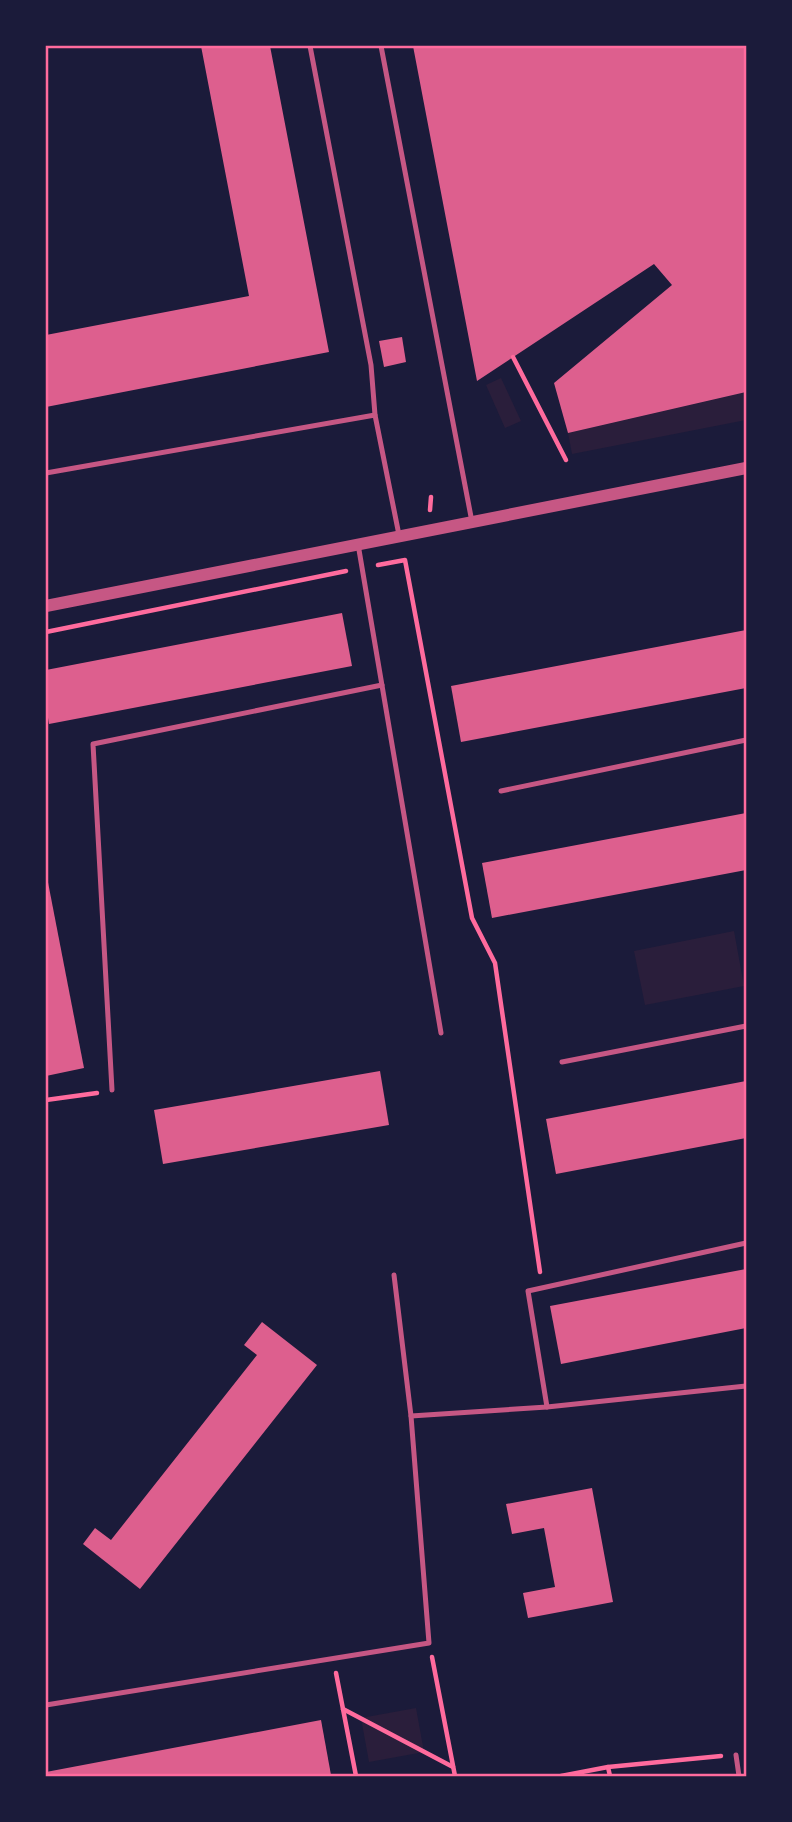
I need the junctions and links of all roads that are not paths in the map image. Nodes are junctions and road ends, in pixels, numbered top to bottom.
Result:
1 (310, 46) edge
2 (381, 46) edge
3 (375, 415) junction
4 (747, 468) edge
5 (46, 473) edge
6 (472, 522) junction
7 (399, 535) junction
8 (358, 544) junction
9 (46, 606) edge
10 (382, 685) junction
11 (747, 740) edge
12 (501, 791) dead end
13 (747, 1026) edge
14 (441, 1032) dead end
15 (562, 1062) dead end
16 (112, 1090) road end
17 (747, 1243) edge
18 (394, 1275) dead end
19 (747, 1385) edge
20 (547, 1407) junction
21 (411, 1416) junction
22 (46, 1705) edge
23 (736, 1755) road end
24 (740, 1776) edge

1 - 3 lane
2 - 6 lane
3 - 5 lane
3 - 7 lane
4 - 6 street
6 - 7 street
7 - 8 street
8 - 9 street
8 - 10 lane
10 - 14 lane
10 - 16 lane
11 - 12 lane
13 - 15 lane
17 - 20 lane
18 - 21 lane
19 - 20 lane
20 - 21 lane
21 - 22 lane
23 - 24 lane

